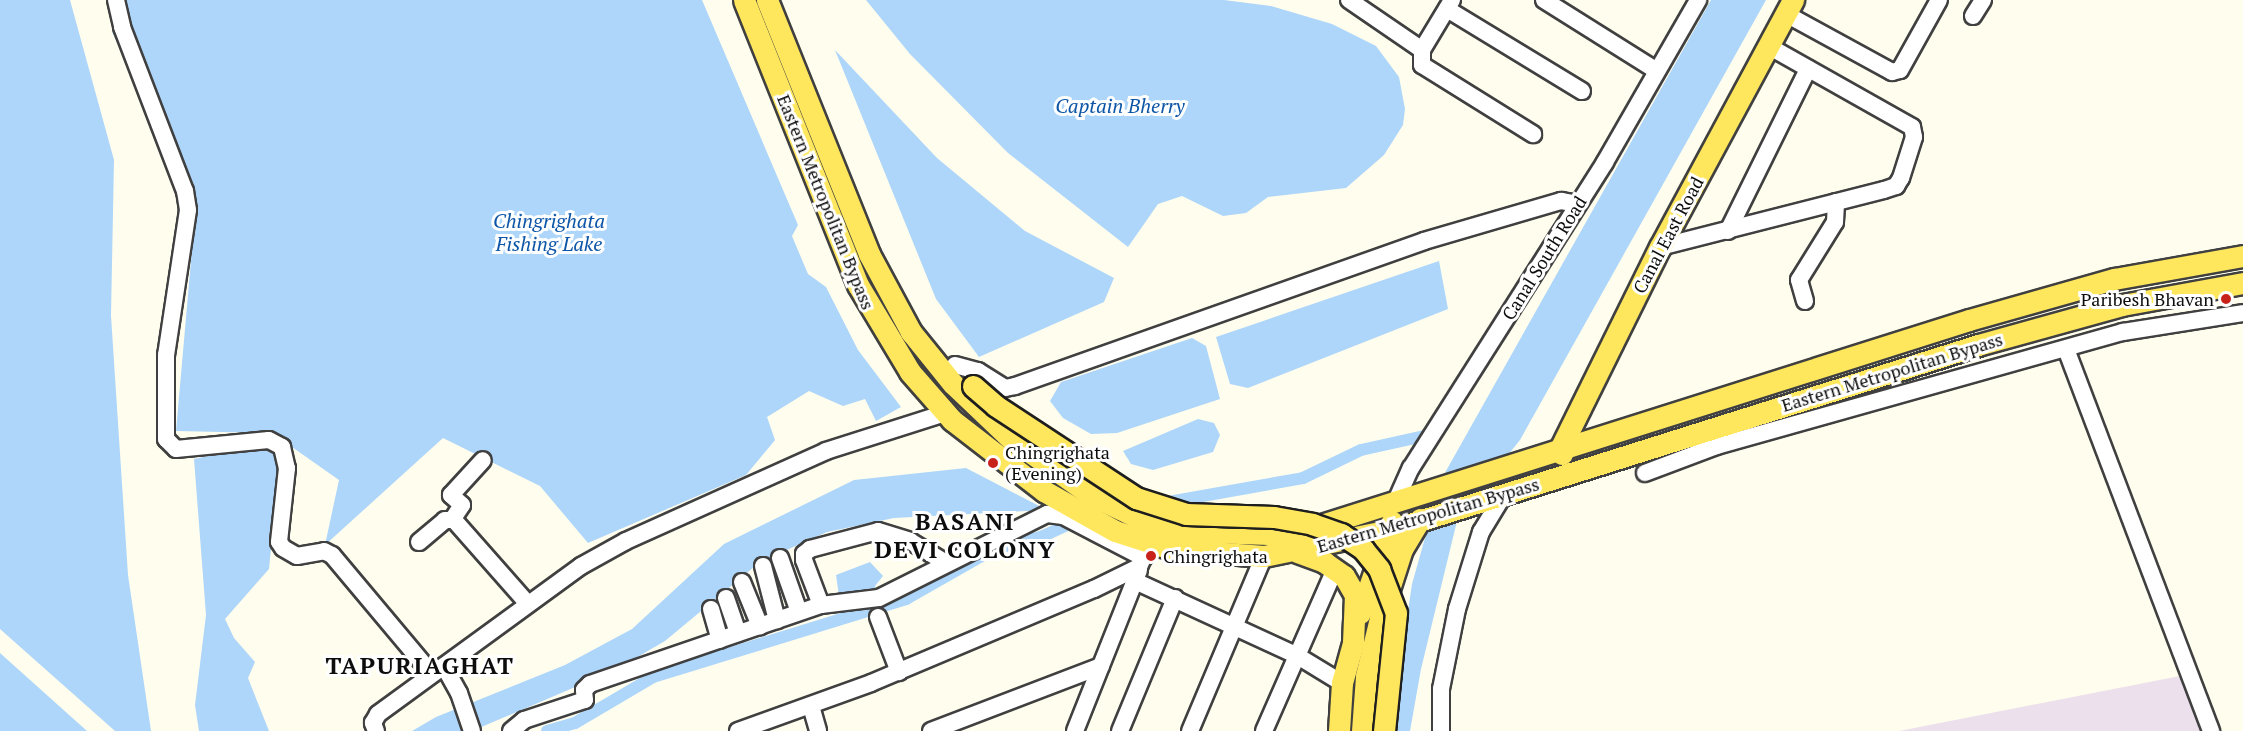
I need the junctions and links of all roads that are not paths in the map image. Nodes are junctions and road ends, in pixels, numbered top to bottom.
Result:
1 (116, 0) edge
2 (744, 0) edge
3 (767, 0) edge
4 (1349, 0) edge
5 (1544, 0) edge
6 (1698, 0) edge
7 (1939, 0) edge
8 (1983, 0) edge
9 (1449, 5) edge
10 (1789, 7) edge
11 (1973, 16) dead end
12 (1768, 46) junction
13 (1422, 50) junction
14 (1808, 69) junction
15 (1657, 71) junction
16 (1582, 91) dead end
17 (1533, 134) dead end
18 (1836, 202) junction
19 (1578, 204) junction
20 (1728, 231) junction
21 (1660, 247) junction
22 (2243, 256) edge
23 (878, 276) junction
24 (2243, 283) edge
25 (1805, 301) dead end
26 (2243, 313) edge
27 (2066, 349) junction
28 (955, 365) junction
29 (968, 390) junction
30 (1858, 406) junction
31 (949, 416) junction
32 (1720, 425) junction
33 (1561, 447) junction
34 (483, 460) dead end
35 (1645, 473) dead end
36 (1567, 475) junction
37 (1415, 496) junction
38 (1494, 499) junction
39 (1426, 517) junction
40 (452, 520) junction
41 (1390, 530) junction
42 (1111, 535) junction
43 (419, 542) dead end
44 (1296, 552) junction
45 (1264, 556) junction
46 (780, 558) dead end
47 (1142, 562) junction
48 (945, 563) junction
49 (763, 566) dead end
50 (1335, 569) junction
51 (742, 582) dead end
52 (726, 598) dead end
53 (1175, 598) junction
54 (528, 604) junction
55 (821, 605) junction
56 (711, 609) dead end
57 (799, 612) junction
58 (878, 617) dead end
59 (777, 620) junction
60 (760, 626) junction
61 (1236, 626) junction
62 (738, 633) junction
63 (720, 639) junction
64 (1353, 643) junction
65 (1296, 655) junction
66 (1101, 666) junction
67 (438, 670) junction
68 (899, 672) junction
69 (1342, 683) junction
70 (811, 706) junction
71 (376, 731) edge
72 (472, 731) edge
73 (511, 731) edge
74 (738, 731) edge
75 (818, 731) edge
76 (931, 731) edge
77 (1075, 731) edge
78 (1120, 731) edge
79 (1190, 731) edge
80 (1264, 731) edge
81 (1338, 731) edge
82 (1362, 731) edge
83 (1384, 731) edge
84 (1441, 731) edge
85 (2211, 731) edge

1 - 67 street
2 - 31 main road, Eastern Metropolitan Bypass
3 - 23 main road, Eastern Metropolitan Bypass
4 - 13 street
5 - 15 street
6 - 15 street, Canal South Road
7 - 10 street
8 - 11 street
9 - 13 street
9 - 16 street
10 - 12 main road, Canal East Road
12 - 14 street
12 - 21 main road, Canal East Road
13 - 17 street
14 - 18 street
14 - 20 street
15 - 19 street, Canal South Road
18 - 20 street
18 - 25 street
19 - 28 street
19 - 37 street, Canal South Road
20 - 21 street
21 - 33 main road, Canal East Road
22 - 33 main road, Eastern Metropolitan Bypass
23 - 28 main road, Eastern Metropolitan Bypass
23 - 29 main road, Eastern Metropolitan Bypass
24 - 32 main road, Eastern Metropolitan Bypass
26 - 27 street
27 - 30 street
27 - 85 street
28 - 29 main road, Eastern Metropolitan Bypass
29 - 37 main road, Eastern Metropolitan Bypass
29 - 83 main road, bridge
30 - 32 street
30 - 35 street
31 - 42 main road, Eastern Metropolitan Bypass
31 - 54 street
32 - 36 main road, Eastern Metropolitan Bypass
33 - 36 main road
33 - 37 main road, Eastern Metropolitan Bypass
34 - 40 street
36 - 38 main road, Eastern Metropolitan Bypass
37 - 39 main road, Canal South Road
37 - 41 main road
38 - 39 main road, Eastern Metropolitan Bypass
38 - 84 street
39 - 41 main road, Eastern Metropolitan Bypass
39 - 82 main road
40 - 43 street
40 - 54 street
41 - 44 main road, Eastern Metropolitan Bypass
41 - 64 main road
42 - 47 main road, Eastern Metropolitan Bypass
42 - 48 street
44 - 45 main road, Eastern Metropolitan Bypass
44 - 50 main road
45 - 47 main road, Eastern Metropolitan Bypass
45 - 61 street
46 - 57 street
47 - 53 street
47 - 66 street
47 - 68 street
48 - 55 street
48 - 55 street
49 - 59 street
50 - 64 main road
50 - 65 street
51 - 60 street
52 - 62 street
53 - 61 street
53 - 78 street
54 - 67 street
55 - 57 street
56 - 63 street
57 - 59 street
58 - 68 street
59 - 60 street
60 - 62 street
61 - 65 street
61 - 79 street
62 - 63 street
63 - 73 street
64 - 69 main road
65 - 69 street
65 - 80 street
66 - 76 street
66 - 77 street
67 - 71 street
67 - 72 street
68 - 70 street
69 - 81 main road
70 - 74 street
70 - 75 street

